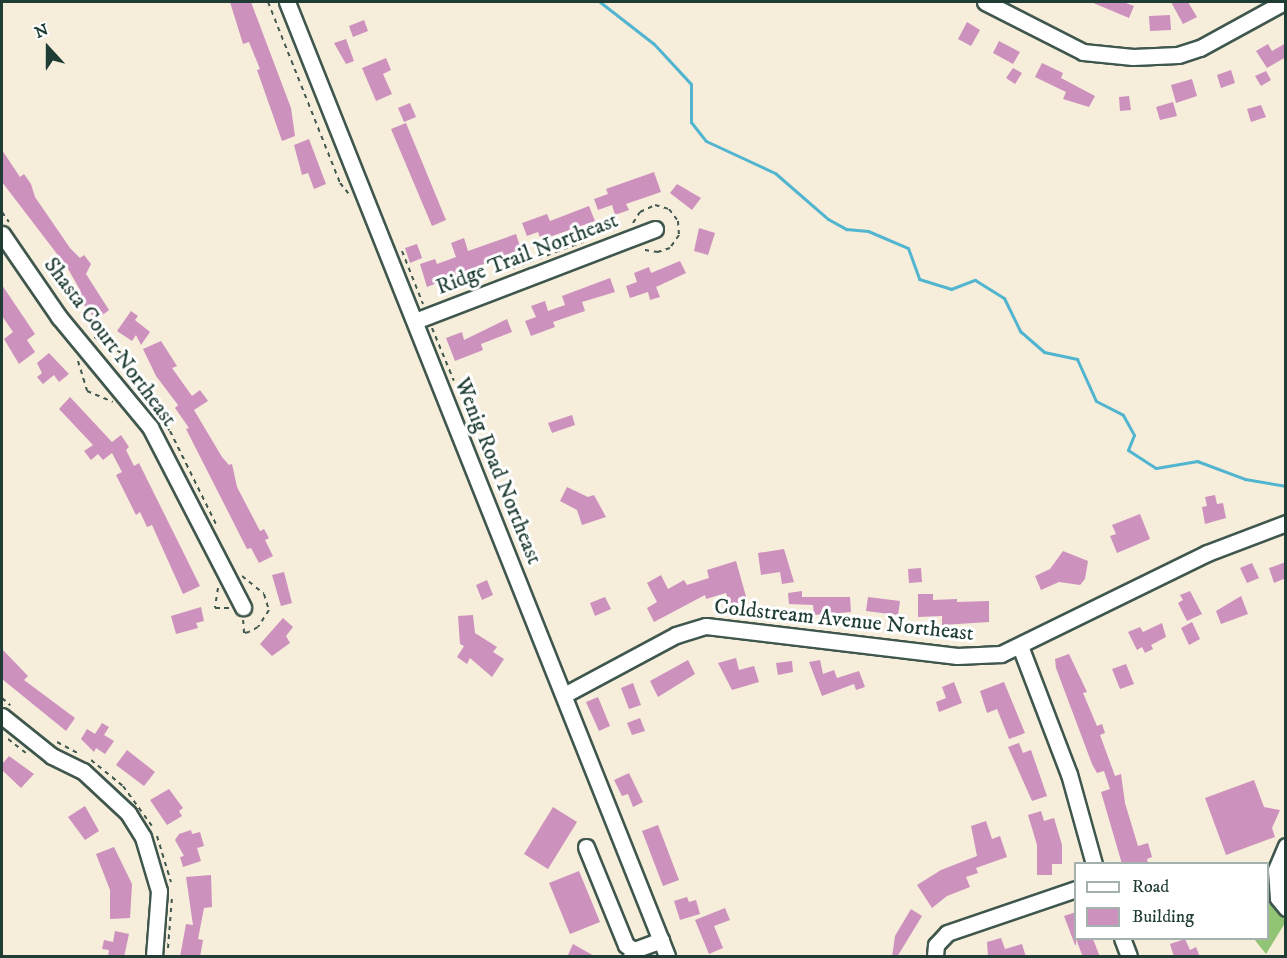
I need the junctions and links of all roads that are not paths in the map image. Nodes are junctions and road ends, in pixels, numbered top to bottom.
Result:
1 (287, 2) edge
2 (985, 2) edge
3 (1284, 2) edge
4 (655, 229) dead end
5 (2, 234) edge
6 (415, 321) junction
7 (1286, 523) edge
8 (243, 607) dead end
9 (1020, 646) junction
10 (564, 695) junction
11 (2, 716) edge
12 (586, 847) dead end
13 (1284, 856) edge
14 (1093, 862) edge
15 (1074, 890) edge
16 (1286, 908) edge
17 (661, 940) junction
18 (1122, 940) edge
19 (632, 954) edge
20 (154, 957) edge
21 (667, 957) edge
22 (935, 957) edge
23 (1129, 957) edge

1 - 6 street, Wenig Road Northeast
2 - 3 street
4 - 6 street, Ridge Trail Northeast
5 - 8 street, Shasta Court Northeast
6 - 10 street, Wenig Road Northeast
7 - 9 street, Coldstream Avenue Northeast
9 - 10 street, Coldstream Avenue Northeast
9 - 14 street
10 - 17 street, Wenig Road Northeast
11 - 20 street
12 - 19 street
13 - 16 street
15 - 22 street
17 - 19 street
17 - 21 street, Wenig Road Northeast
18 - 23 street

